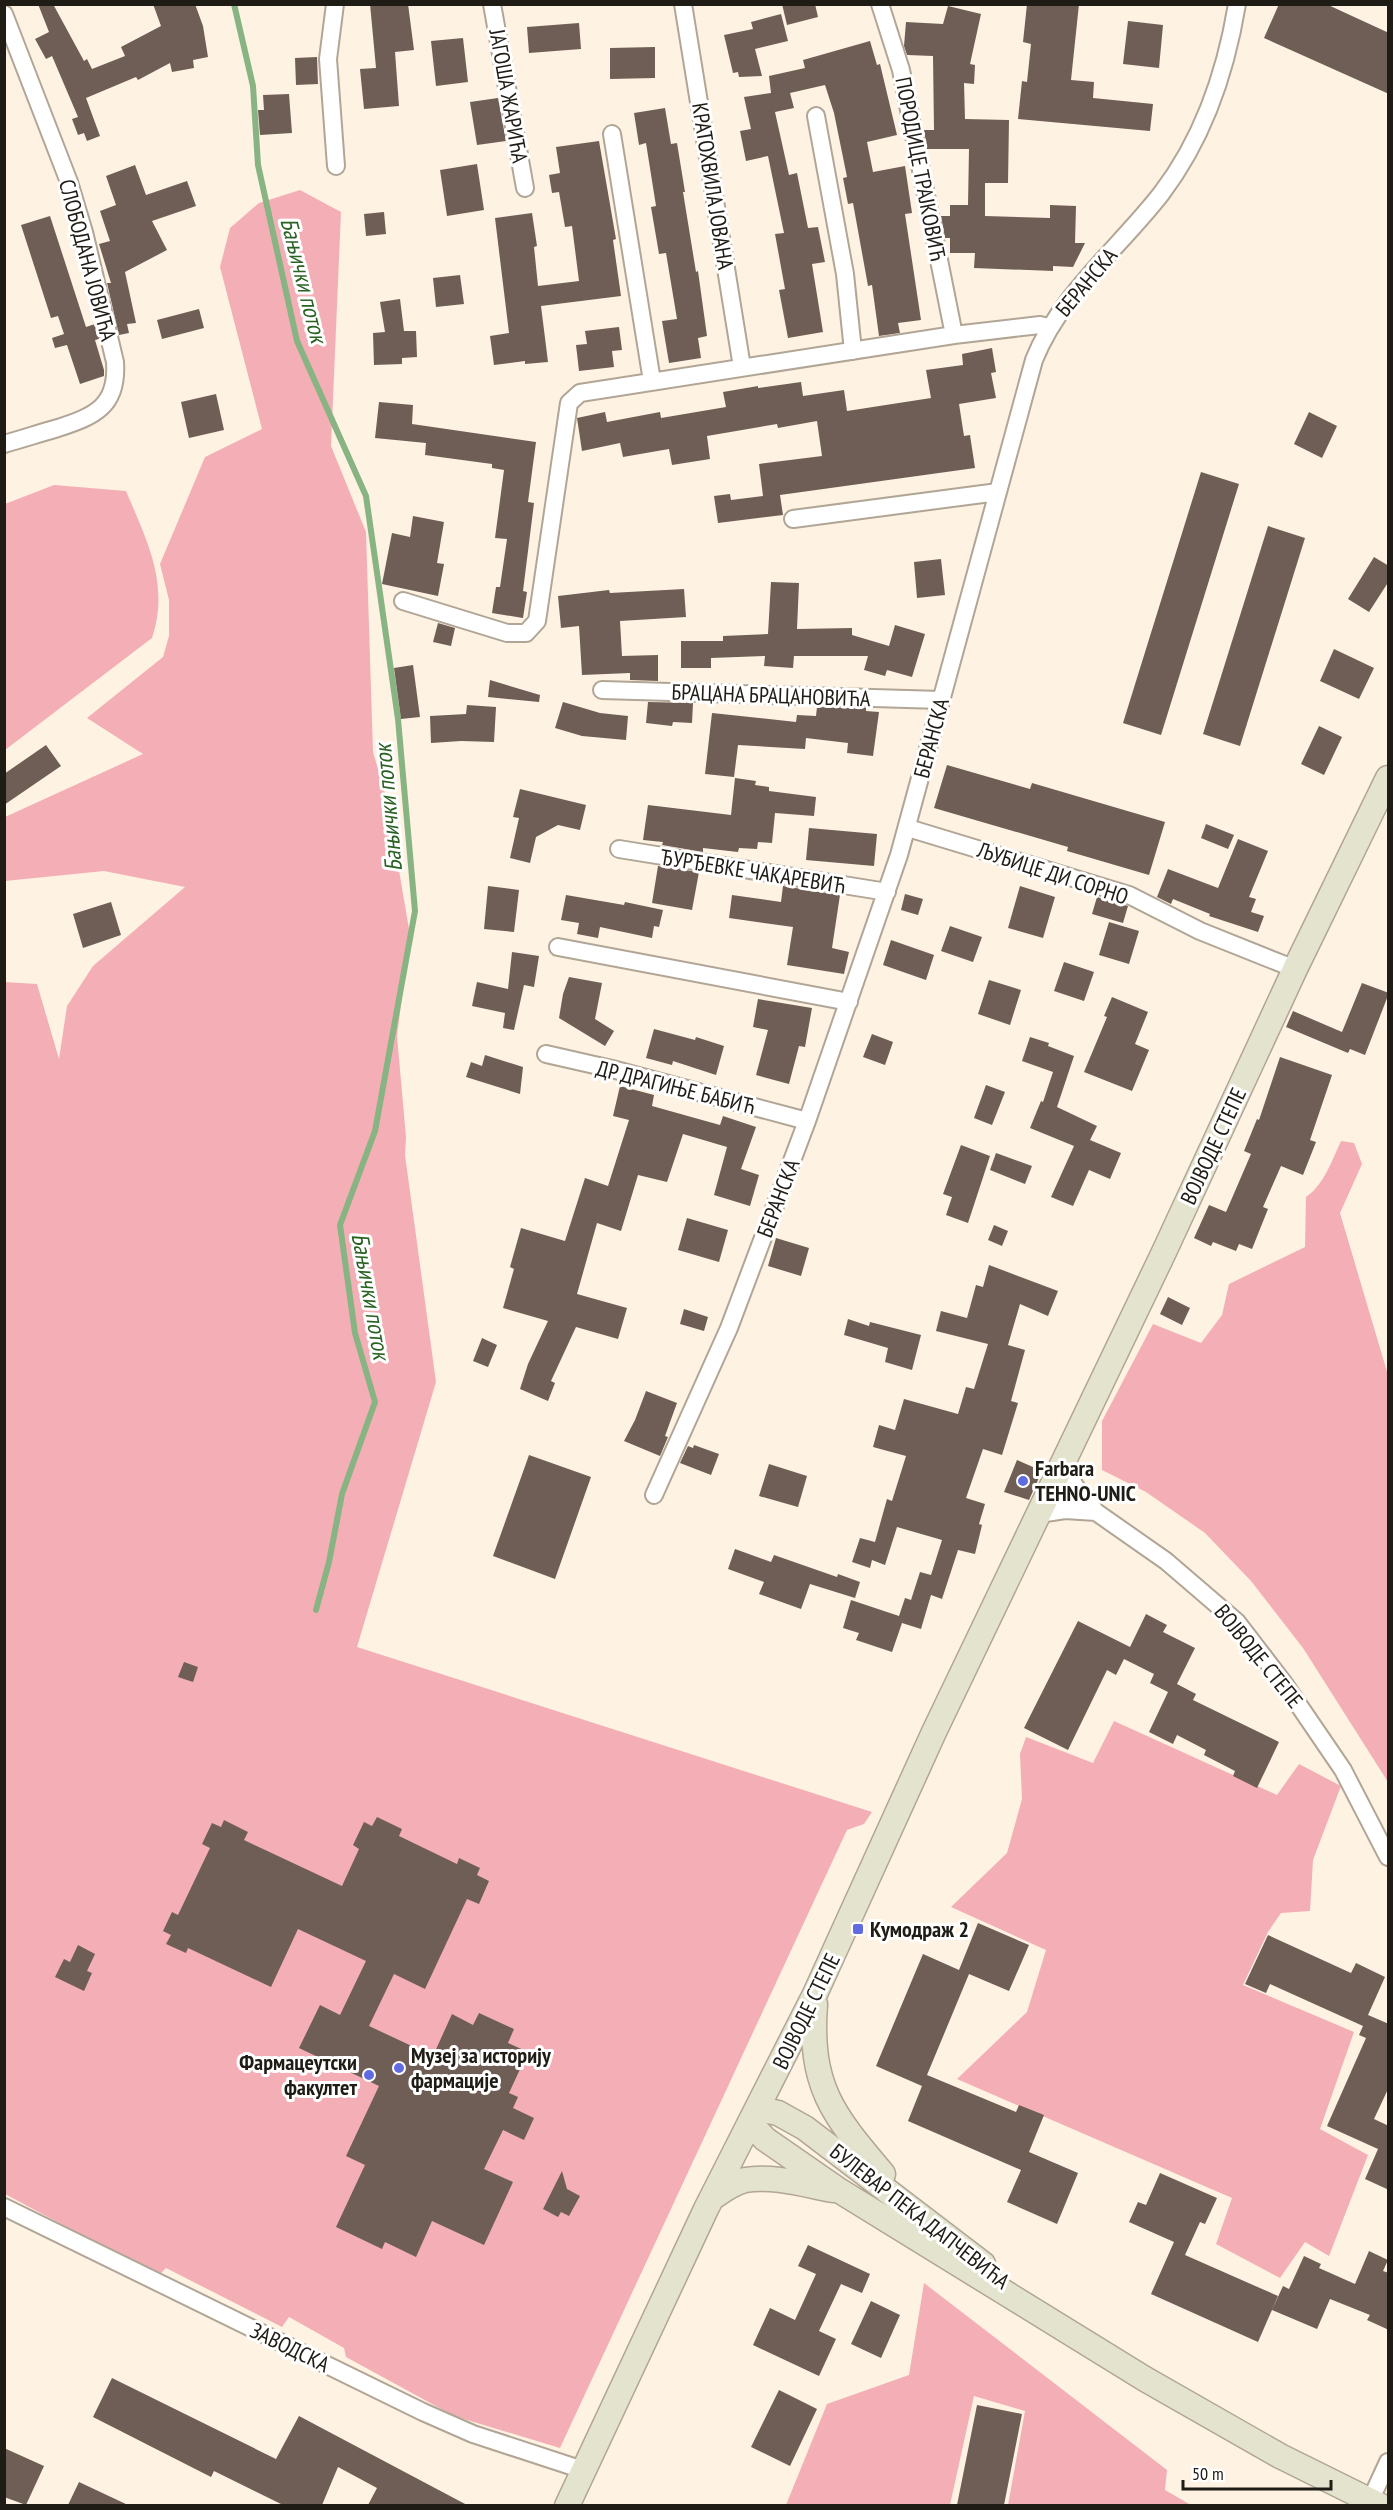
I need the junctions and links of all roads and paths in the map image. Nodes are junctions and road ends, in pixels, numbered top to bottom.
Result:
1 (335, 4) edge
2 (492, 4) edge
3 (683, 4) edge
4 (880, 4) edge
5 (1237, 4) edge
6 (4, 14) edge
7 (816, 116) dead end
8 (612, 134) dead end
9 (336, 166) dead end
10 (525, 188) dead end
11 (1048, 327) junction
12 (954, 335) junction
13 (853, 351) junction
14 (742, 367) junction
15 (652, 381) junction
16 (4, 444) edge
17 (998, 492) junction
18 (794, 519) dead end
19 (403, 601) dead end
20 (602, 690) dead end
21 (941, 700) junction
22 (1389, 778) edge
23 (908, 828) junction
24 (619, 849) dead end
25 (887, 892) junction
26 (558, 947) dead end
27 (1295, 969) junction
28 (849, 1002) junction
29 (546, 1054) dead end
30 (807, 1121) junction
31 (1063, 1462) junction
32 (654, 1495) dead end
33 (1096, 1512) junction
34 (1039, 1514) junction
35 (1389, 1857) edge
36 (815, 1994) junction
37 (755, 2117) junction
38 (840, 2191) junction
39 (712, 2198) junction
40 (909, 2205) junction
41 (4, 2207) edge
42 (1074, 2336) junction
43 (1389, 2462) edge
44 (583, 2470) junction
45 (1375, 2503) edge
46 (567, 2505) edge

1 - 9 street
2 - 10 street, ЈАГОША ЖАРИЋА
3 - 14 street, КРАТОХВИЛА ЈОВАНА
4 - 12 street, ПОРОДИЦЕ ТРАЈКОВИЋ
5 - 11 street, БЕРАНСКА
6 - 16 street, СЛОБОДАНА ЈОВИЋА
7 - 13 street
8 - 15 street
11 - 12 street
11 - 17 street, БЕРАНСКА
12 - 13 street
13 - 14 street
14 - 15 street
15 - 19 street
17 - 18 street
17 - 21 street, БЕРАНСКА
20 - 21 street, БРАЦАНА БРАЦАНОВИЋА
21 - 23 street, БЕРАНСКА
22 - 27 street, ВОЈВОДЕ СТЕПЕ
23 - 25 street, БЕРАНСКА
23 - 27 street, ЉУБИЦЕ ДИ СОРНО
24 - 25 street, ЂУРЂЕВКЕ ЧАКАРЕВИЋ
25 - 28 street, БЕРАНСКА
26 - 28 street
27 - 31 street, ВОЈВОДЕ СТЕПЕ
28 - 30 street, БЕРАНСКА
29 - 30 street, ДР ДРАГИЊЕ БАБИЋ
30 - 32 street, БЕРАНСКА
31 - 33 street, ВОЈВОДЕ СТЕПЕ
31 - 34 street, ВОЈВОДЕ СТЕПЕ
33 - 34 street
33 - 35 street, ВОЈВОДЕ СТЕПЕ
34 - 36 street, ВОЈВОДЕ СТЕПЕ
36 - 37 street, ВОЈВОДЕ СТЕПЕ
36 - 40 street
37 - 38 street, БУЛЕВАР ПЕКА ДАПЧЕВИЋА
37 - 39 street, ВОЈВОДЕ СТЕПЕ
37 - 40 street, БУЛЕВАР ПЕКА ДАПЧЕВИЋА
38 - 39 street
38 - 42 street, БУЛЕВАР ПЕКА ДАПЧЕВИЋА
39 - 44 street, ВОЈВОДЕ СТЕПЕ
40 - 42 street, БУЛЕВАР ПЕКА ДАПЧЕВИЋА
41 - 44 street, ЗАВОДСКА
42 - 45 street, БУЛЕВАР ПЕКА ДАПЧЕВИЋА
43 - 45 street
44 - 46 street, ВОЈВОДЕ СТЕПЕ

